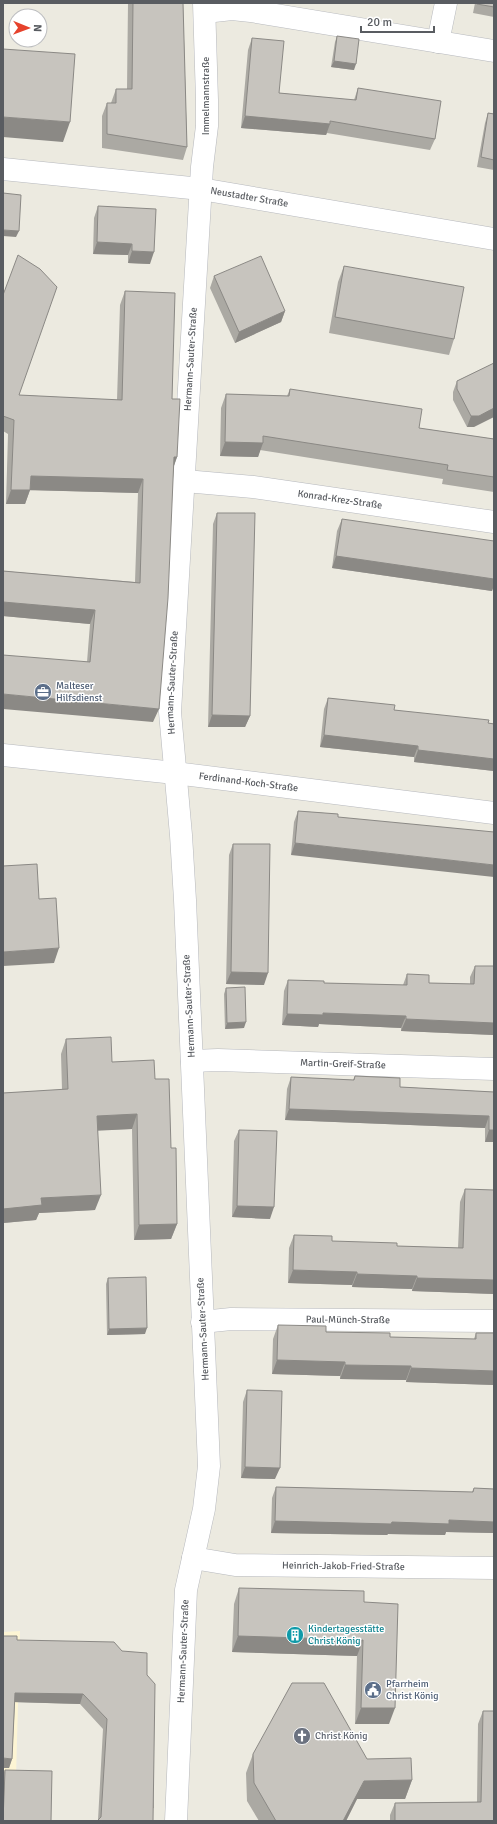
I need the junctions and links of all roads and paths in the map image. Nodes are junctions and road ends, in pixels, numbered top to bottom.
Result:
1 (446, 3) edge
2 (205, 8) edge
3 (438, 42) junction
4 (494, 52) edge
5 (3, 169) edge
6 (202, 189) junction
7 (494, 239) edge
8 (185, 481) junction
9 (494, 522) edge
10 (3, 755) edge
11 (175, 773) junction
12 (494, 813) edge
13 (192, 1061) junction
14 (494, 1069) edge
15 (494, 1321) edge
16 (202, 1322) junction
17 (192, 1558) junction
18 (494, 1568) edge
19 (176, 1821) edge

1 - 3 street
2 - 3 street
2 - 6 street, Immelmannstraße
3 - 4 street
5 - 6 street, Neustadter Straße
6 - 7 street, Neustadter Straße
6 - 8 street, Hermann-Sauter-Straße
8 - 9 street, Konrad-Krez-Straße
8 - 11 street, Hermann-Sauter-Straße
10 - 11 street, Ferdinand-Koch-Straße
11 - 12 street, Ferdinand-Koch-Straße
11 - 13 street, Hermann-Sauter-Straße
13 - 14 street, Martin-Greif-Straße
13 - 16 street, Hermann-Sauter-Straße
15 - 16 street, Paul-Münch-Straße
16 - 17 street, Hermann-Sauter-Straße
17 - 18 street, Heinrich-Jakob-Fried-Straße
17 - 19 street, Hermann-Sauter-Straße

